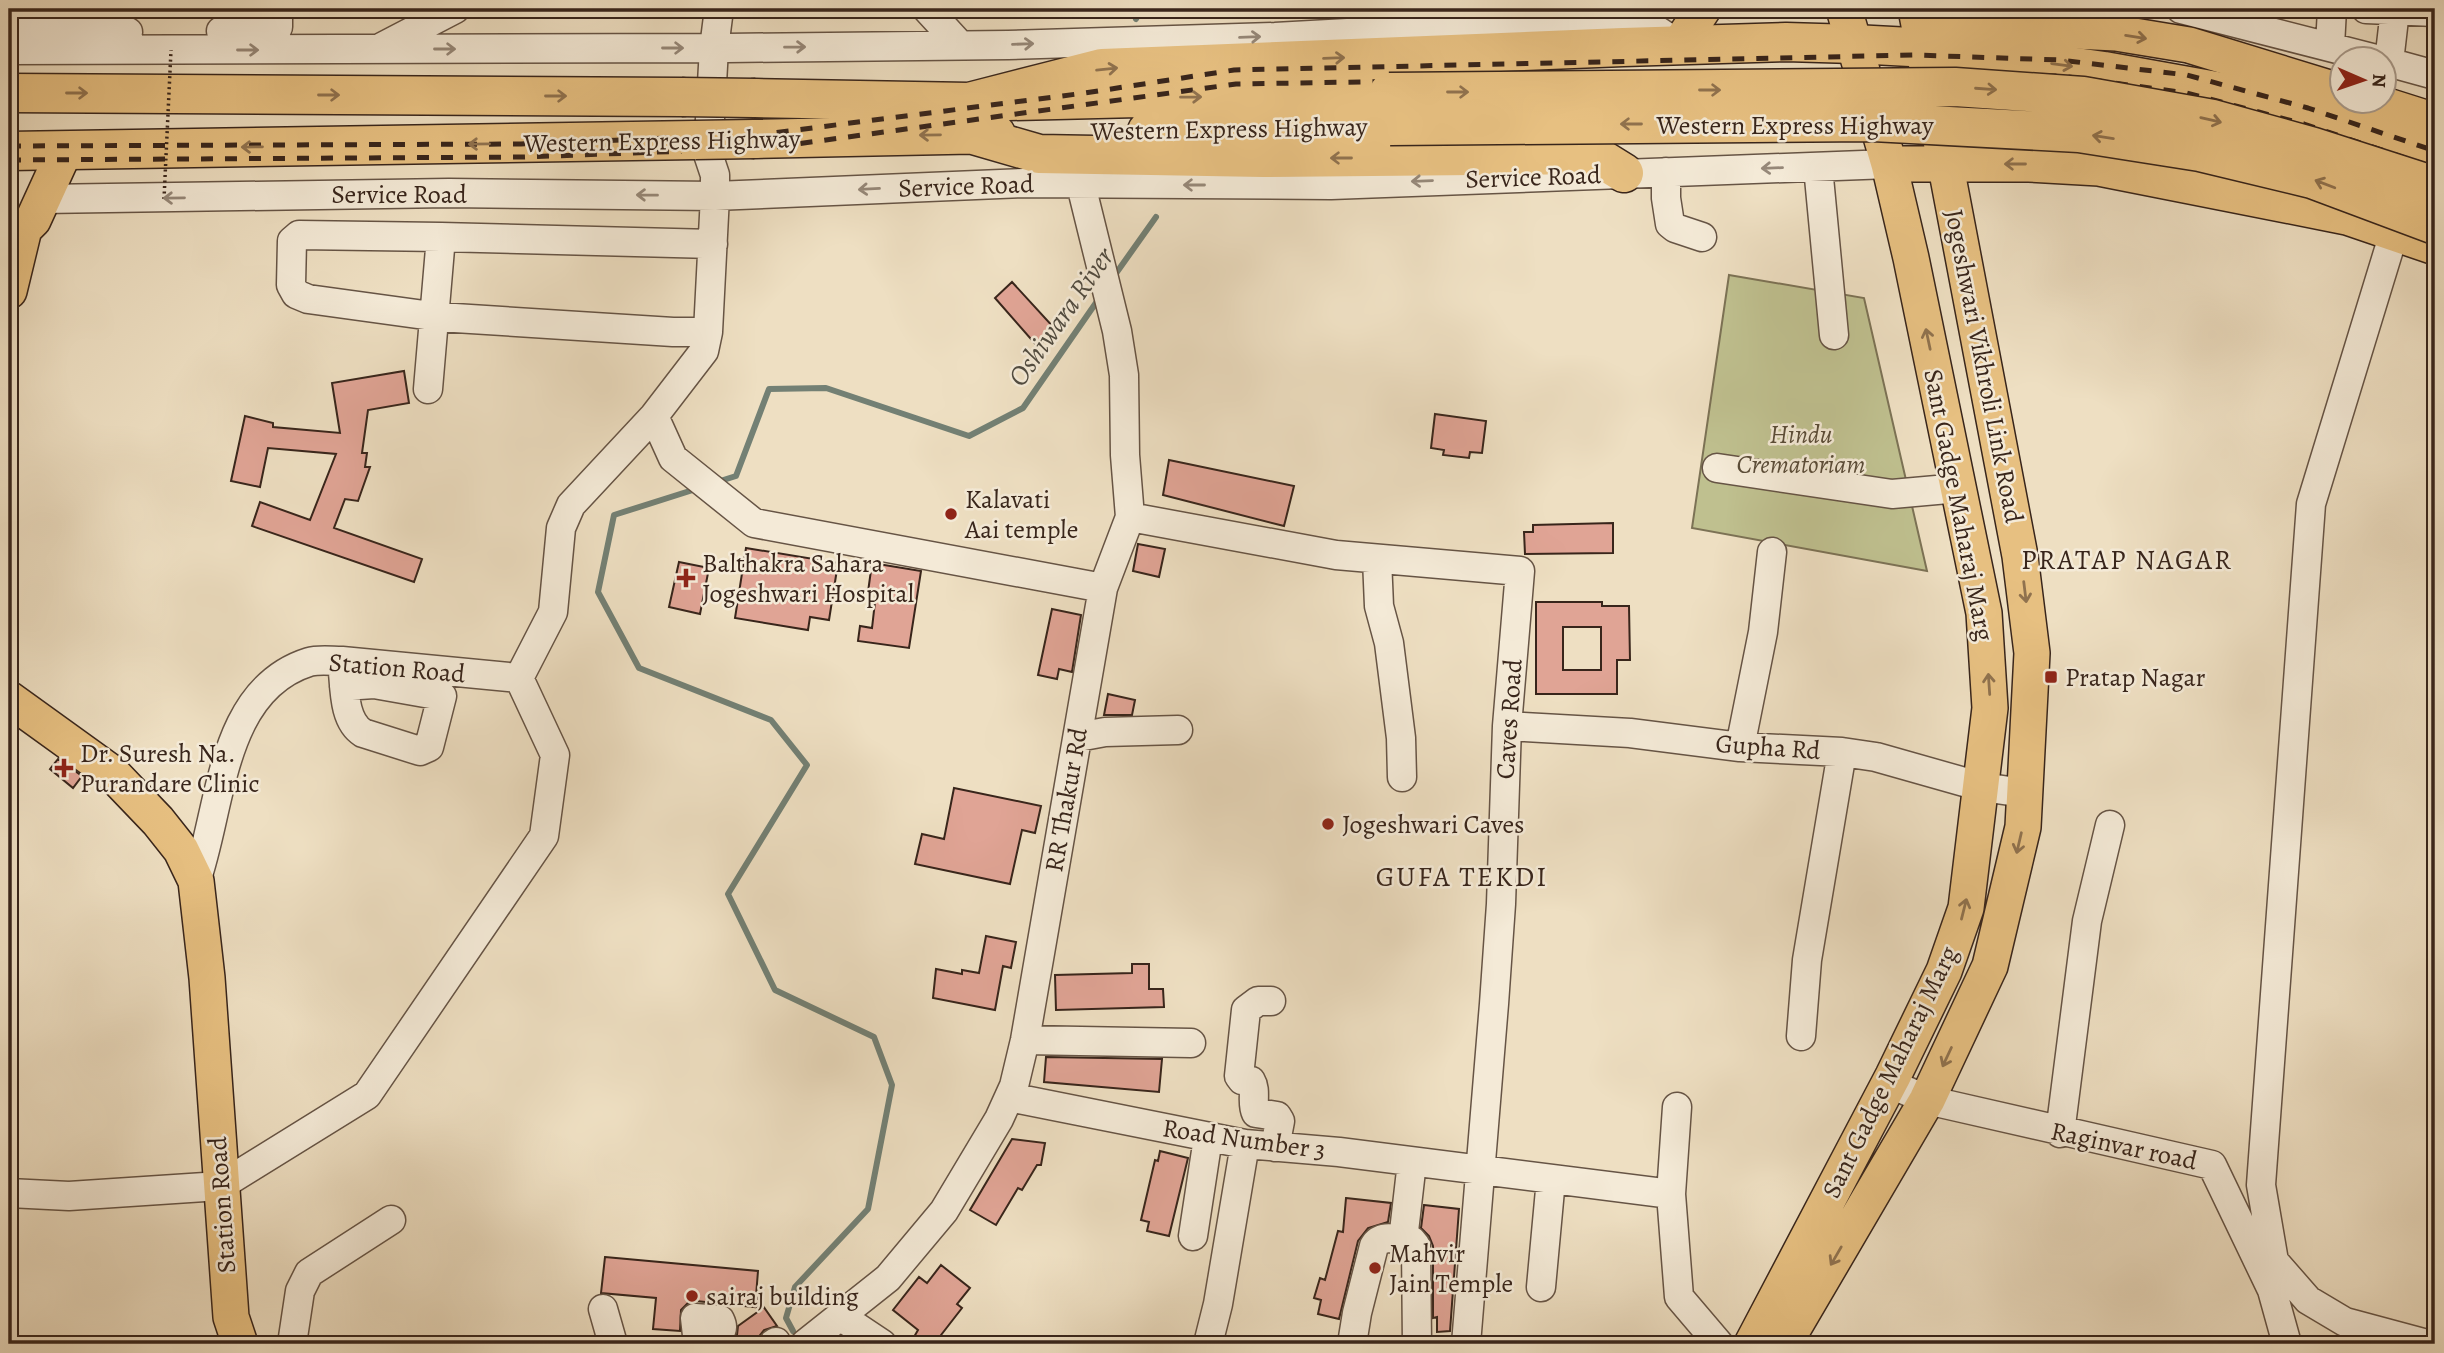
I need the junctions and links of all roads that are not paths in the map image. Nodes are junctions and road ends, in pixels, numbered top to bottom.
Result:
1 (278, 9) edge
2 (455, 9) edge
3 (719, 9) edge
4 (733, 9) edge
5 (928, 9) edge
6 (1703, 9) edge
7 (2332, 9) edge
8 (2366, 9) edge
9 (2189, 10) edge
10 (2395, 10) edge
11 (2435, 12) edge
12 (1434, 18) edge
13 (1849, 26) edge
14 (1935, 28) edge
15 (88, 29) edge
16 (9, 30) edge
17 (1564, 39) junction
18 (960, 45) junction
19 (1679, 45) junction
20 (2328, 46) edge
21 (2330, 46) edge
22 (2387, 46) edge
23 (720, 48) junction
24 (9, 50) edge
25 (377, 50) junction
26 (2398, 65) edge
27 (2435, 75) edge
28 (2328, 87) edge
29 (9, 93) edge
30 (1390, 109) junction
31 (969, 118) junction
32 (2417, 138) edge
33 (65, 150) junction
34 (9, 151) edge
35 (1889, 164) junction
36 (1946, 164) junction
37 (1818, 167) junction
38 (1666, 172) junction
39 (1624, 173) junction
40 (1081, 185) junction
41 (715, 186) junction
42 (38, 210) junction
43 (2435, 225) edge
44 (2394, 233) junction
45 (441, 237) junction
46 (1702, 237) dead end
47 (713, 244) junction
48 (2435, 247) edge
49 (9, 290) edge
50 (433, 316) junction
51 (708, 332) junction
52 (1834, 335) dead end
53 (428, 389) dead end
54 (654, 416) junction
55 (620, 452) junction
56 (683, 465) junction
57 (1717, 468) dead end
58 (1959, 488) junction
59 (1130, 517) junction
60 (1772, 552) dead end
61 (1377, 559) junction
62 (1103, 588) junction
63 (343, 674) junction
64 (519, 678) junction
65 (444, 684) junction
66 (11, 706) edge
67 (1507, 726) junction
68 (1178, 730) dead end
69 (1077, 737) junction
70 (1740, 747) junction
71 (1842, 752) junction
72 (1402, 777) dead end
73 (1982, 787) junction
74 (2024, 793) junction
75 (2110, 825) dead end
76 (196, 881) junction
77 (1272, 1002) dead end
78 (1801, 1036) dead end
79 (1025, 1040) junction
80 (1191, 1043) dead end
81 (1889, 1083) junction
82 (1009, 1097) junction
83 (1927, 1100) junction
84 (1678, 1107) dead end
85 (2060, 1132) junction
86 (1208, 1138) junction
87 (1245, 1144) junction
88 (1275, 1147) junction
89 (1412, 1162) junction
90 (1481, 1171) junction
91 (1551, 1179) junction
92 (220, 1186) junction
93 (9, 1193) edge
94 (1671, 1194) junction
95 (391, 1220) dead end
96 (1193, 1236) dead end
97 (1403, 1240) junction
98 (1541, 1287) dead end
99 (603, 1309) dead end
100 (840, 1316) junction
101 (235, 1341) edge
102 (293, 1344) edge
103 (613, 1344) edge
104 (805, 1344) edge
105 (882, 1344) edge
106 (1208, 1344) edge
107 (1352, 1344) edge
108 (1418, 1344) edge
109 (1466, 1344) edge
110 (1727, 1344) edge
111 (1784, 1344) edge
112 (2287, 1344) edge
113 (2427, 1344) edge

1 - 15 street
2 - 25 street
3 - 23 street
4 - 23 street
5 - 18 street
6 - 19 main road
7 - 21 street
8 - 10 street
9 - 20 street
10 - 11 street
10 - 22 street
12 - 17 street
18 -> 12 street
13 - 14 highway
13 - 19 highway
13 - 35 main road, Sant Gadge Maharaj Marg
14 -> 28 main road
14 -> 32 highway
14 - 36 main road, Jogeshwari Vikhroli Link Road
15 - 16 street
15 - 24 street
15 -> 25 street
17 - 19 highway
31 -> 17 highway
23 -> 18 street
25 -> 23 street
23 - 41 street
26 - 27 street
29 -> 31 highway, Western Express Highway, bridge
30 - 31 highway, Western Express Highway
30 -> 32 highway, Western Express Highway, bridge
43 -> 30 highway, Western Express Highway, bridge
31 -> 33 highway, Western Express Highway, bridge
39 -> 31 highway
32 - 44 street
33 - 34 highway, Western Express Highway
33 - 42 main road
35 - 36 main road
35 - 37 street, Service Road
58 -> 35 main road, Sant Gadge Maharaj Marg
44 -> 36 main road
36 -> 74 main road, Jogeshwari Vikhroli Link Road
37 -> 38 street, Service Road
37 - 52 street
38 - 39 street, Service Road
38 - 46 street
39 -> 40 street, Service Road
40 -> 41 street, Service Road
40 - 59 street, RR Thakur Rd
41 -> 42 street, Service Road
41 - 47 street
42 - 49 main road
44 - 48 main road
44 - 113 street
45 - 47 street
45 - 50 street
45 - 50 street
47 - 51 street
50 - 51 street
50 - 53 street
51 - 54 street
54 - 55 street
54 - 56 street
55 - 56 street
55 - 64 street
56 - 62 street
57 - 58 street
73 -> 58 main road, Sant Gadge Maharaj Marg
59 - 61 street, Caves Road
59 - 62 street, RR Thakur Rd
60 - 70 street
61 - 67 street, Caves Road
61 - 72 street
62 - 69 street, RR Thakur Rd
63 - 65 street, Station Road
63 - 65 street
63 - 76 street, Station Road
64 - 65 street, Station Road
64 - 92 street
66 - 76 main road
67 - 70 street, Gupha Rd
67 - 90 street, Caves Road
68 - 69 street
69 - 79 street, RR Thakur Rd
70 - 71 street, Gupha Rd
71 - 73 street, Gupha Rd
71 - 78 street
73 - 74 street, Gupha Rd
81 -> 73 main road, Sant Gadge Maharaj Marg
74 -> 83 main road, Jogeshwari Vikhroli Link Road
75 - 85 street
76 - 92 main road, Station Road
77 - 88 street
79 - 80 street
79 - 82 street, RR Thakur Rd
81 - 83 street, Raginvar road
81 - 110 main road, Sant Gadge Maharaj Marg
82 - 86 street, Road Number 3
82 - 100 street, RR Thakur Rd
83 - 85 street, Raginvar road
83 -> 111 main road, Jogeshwari Vikhroli Link Road
84 - 94 street
85 - 112 street, Raginvar road
86 - 87 street, Road Number 3
86 - 96 street
87 - 88 street, Road Number 3
87 - 106 street
88 - 89 street, Road Number 3
89 - 90 street, Road Number 3
89 - 97 street
90 - 91 street, Road Number 3
90 - 109 street, Caves Road
91 - 94 street, Road Number 3
91 - 98 street
92 - 93 street
92 - 101 main road, Station Road
94 - 110 street
95 - 102 street
97 - 107 street
97 - 108 street
99 - 103 street
100 - 104 street, RR Thakur Rd
100 - 105 street

